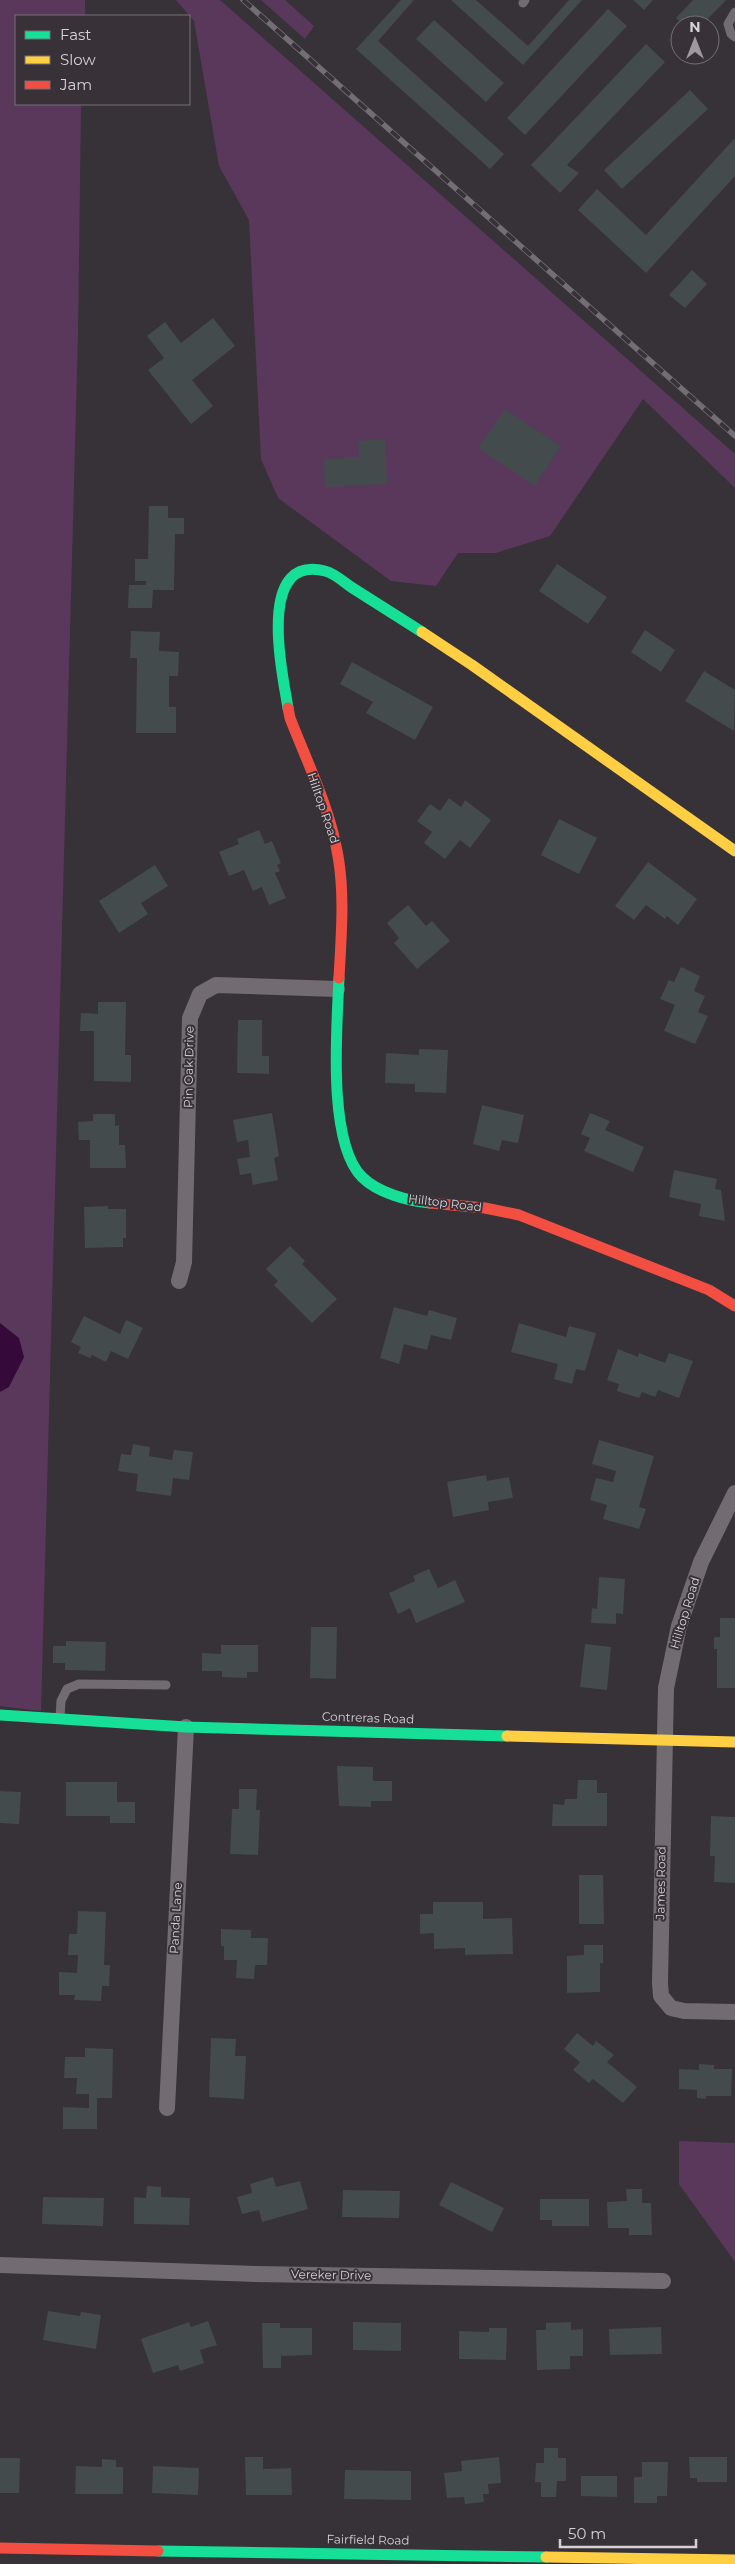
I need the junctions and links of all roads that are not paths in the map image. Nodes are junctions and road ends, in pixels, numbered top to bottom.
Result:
1 (735, 12) edge
2 (735, 37) edge
3 (735, 851) edge
4 (337, 990) junction
5 (179, 1281) dead end
6 (735, 1306) edge
7 (735, 1493) edge
8 (166, 1685) dead end
9 (0, 1715) edge
10 (60, 1720) junction
11 (186, 1727) junction
12 (664, 1740) junction
13 (735, 1742) edge
14 (735, 2012) edge
15 (167, 2108) dead end
16 (0, 2265) edge
17 (663, 2281) dead end
18 (0, 2548) edge
19 (175, 2550) junction
20 (735, 2560) edge
21 (608, 2561) edge
22 (175, 2564) edge

1 - 2 lane
3 - 4 street, Hilltop Road
4 - 5 street, Pin Oak Drive
4 - 6 street, Hilltop Road
7 - 12 street, Hilltop Road
8 - 10 lane
9 - 10 street, Contreras Road
10 - 11 street, Contreras Road
11 - 12 street, Contreras Road
11 - 15 street, Panda Lane
12 - 13 street, Contreras Road
12 - 14 street, James Road
16 - 17 street, Vereker Drive
18 - 19 street, Fairfield Road
19 - 21 street, Fairfield Road
19 - 22 lane
20 - 21 street, Fairfield Road

